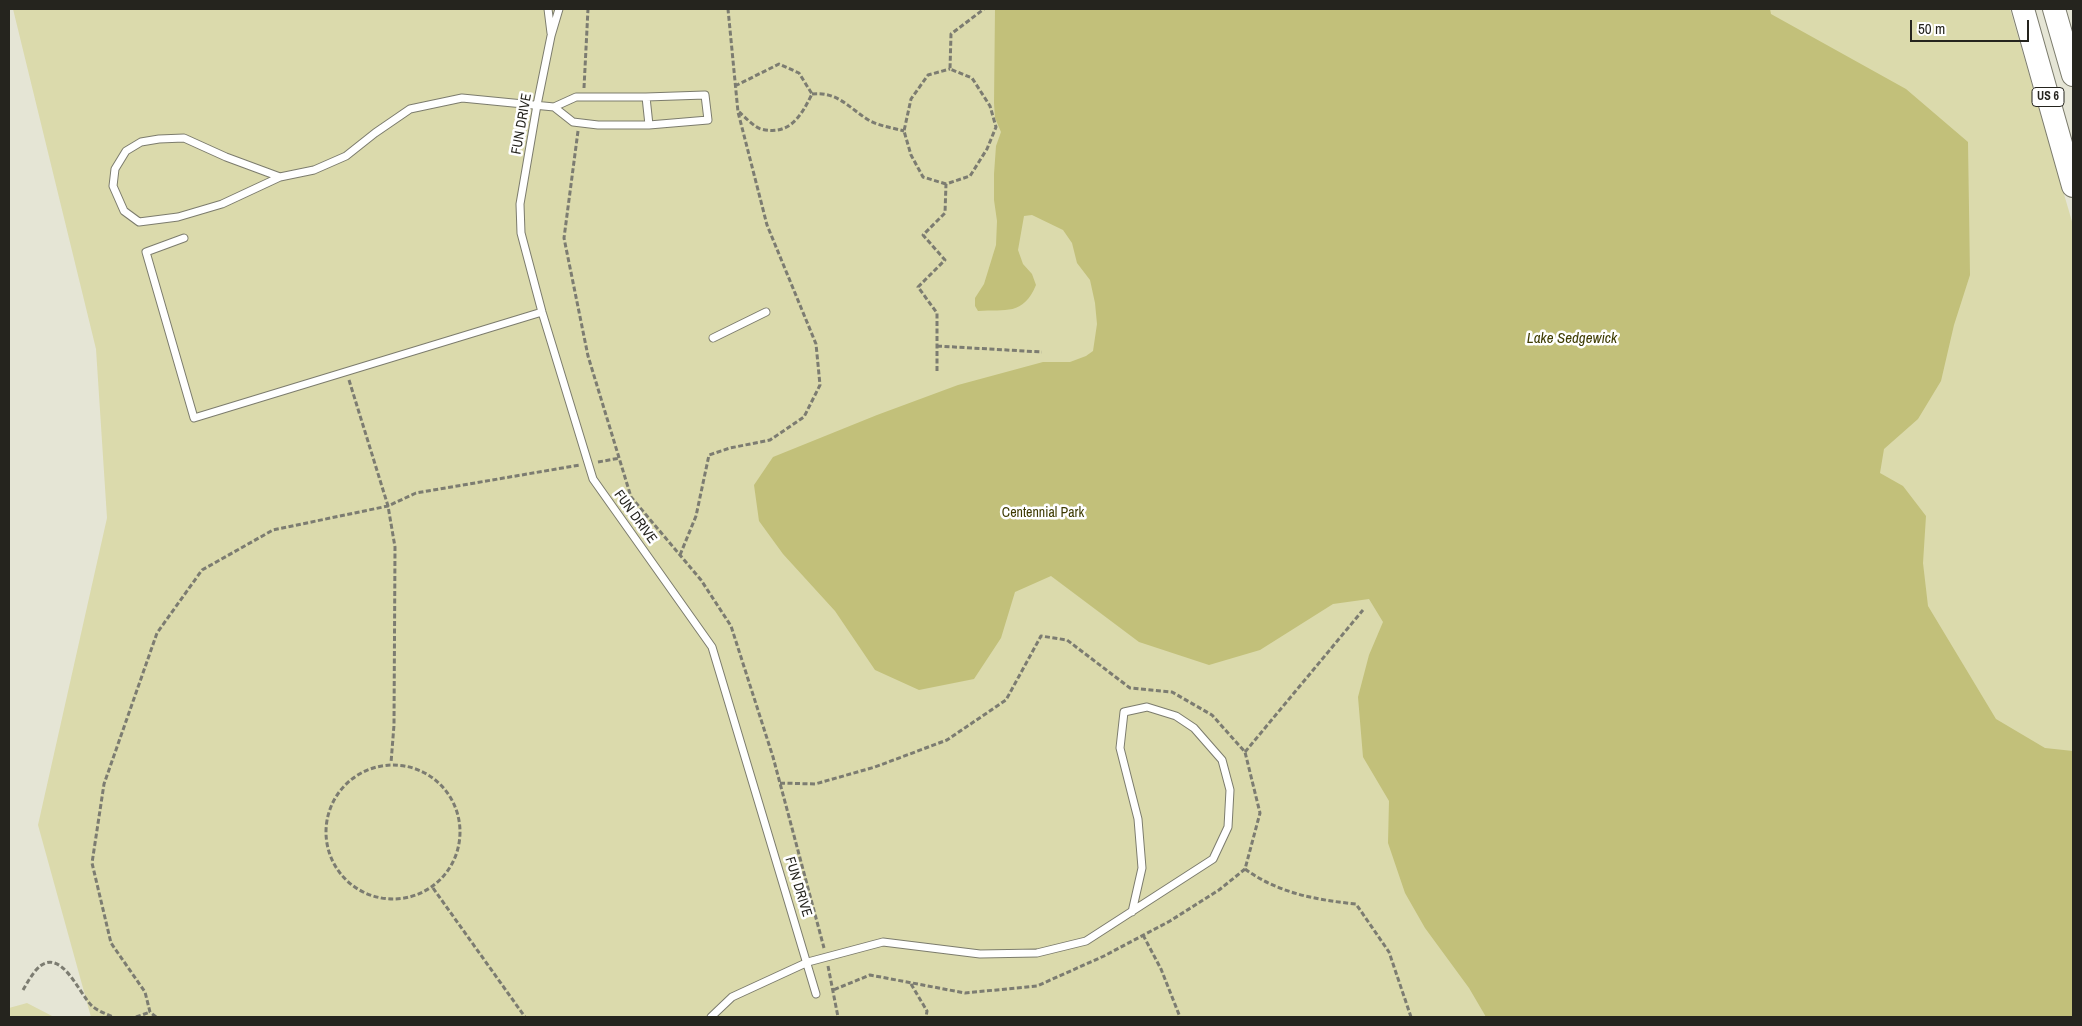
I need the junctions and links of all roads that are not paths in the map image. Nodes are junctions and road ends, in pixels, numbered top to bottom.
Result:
1 (548, 9) edge
2 (559, 9) edge
3 (2022, 9) edge
4 (2054, 9) edge
5 (552, 36) junction
6 (2073, 75) edge
7 (646, 97) junction
8 (537, 105) junction
9 (554, 107) junction
10 (649, 125) junction
11 (280, 177) junction
12 (2073, 186) edge
13 (184, 238) dead end
14 (542, 312) junction
15 (766, 312) dead end
16 (713, 338) dead end
17 (1132, 912) junction
18 (808, 962) junction
19 (816, 994) dead end
20 (712, 1017) edge

1 - 5 lane, FUN DRIVE
2 - 5 lane, FUN DRIVE
3 - 12 main road, US 6
4 - 6 main road, US 6
5 - 8 lane, FUN DRIVE
7 - 9 lane
7 - 10 lane
7 - 10 lane
8 - 9 lane
8 - 11 lane
8 - 14 lane, FUN DRIVE
9 - 10 lane
11 - 11 lane
13 - 14 lane
14 - 18 lane, FUN DRIVE
15 - 16 lane
17 - 17 lane
17 - 18 lane
18 - 19 lane, FUN DRIVE
18 - 20 lane

